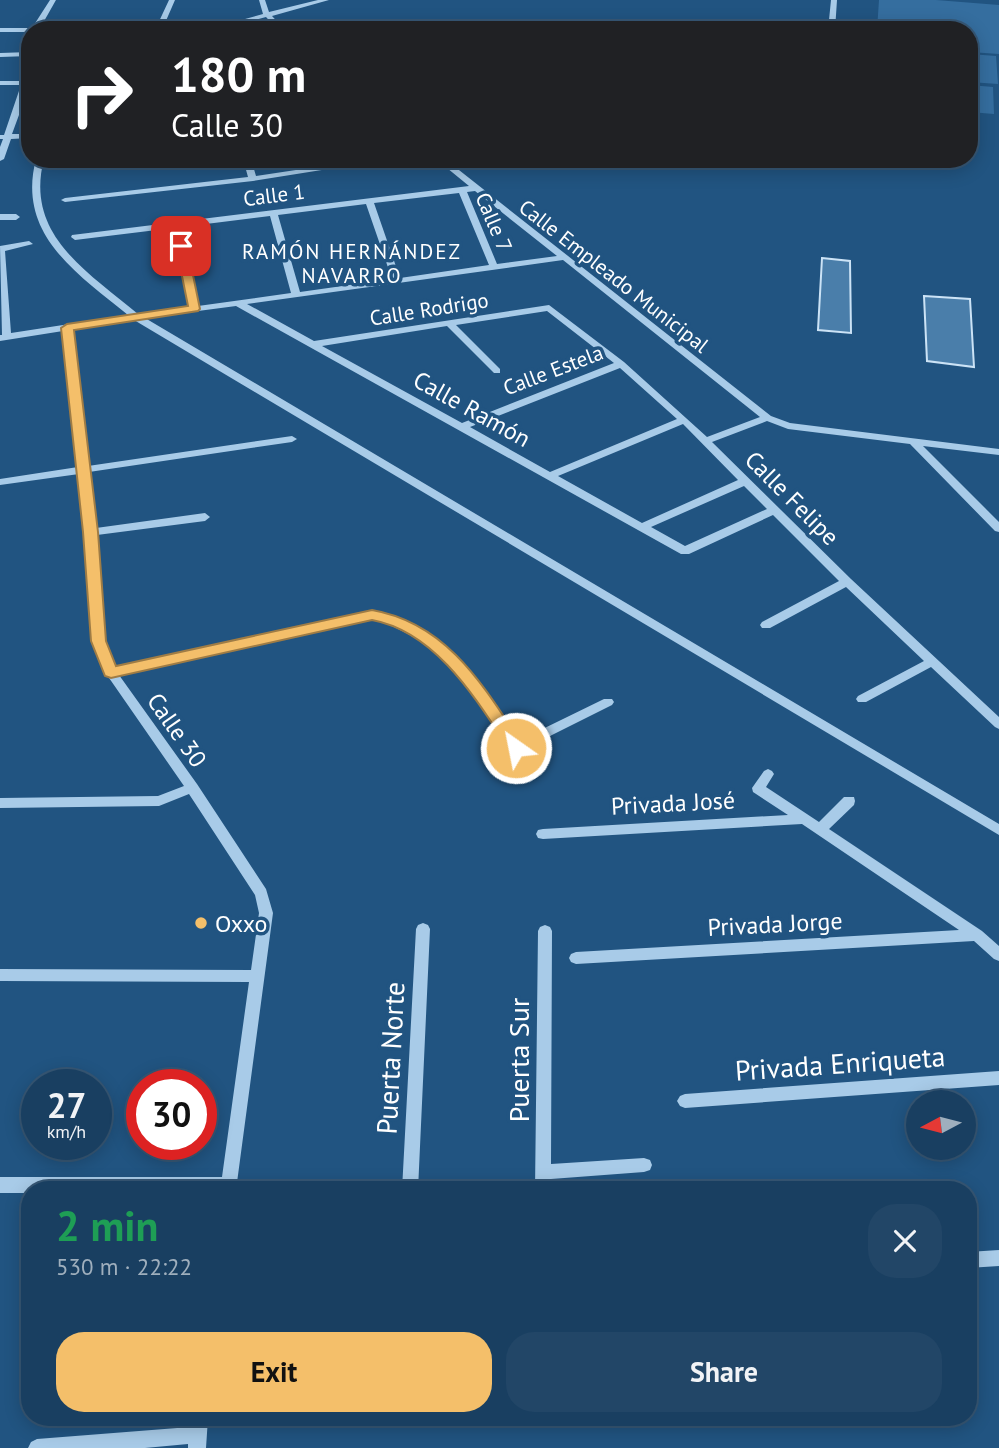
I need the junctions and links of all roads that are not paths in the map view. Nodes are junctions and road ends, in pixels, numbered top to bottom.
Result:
1 (53, 0) edge
2 (172, 0) edge
3 (262, 0) edge
4 (326, 0) edge
5 (834, 0) edge
6 (266, 14) junction
7 (40, 21) edge
8 (162, 21) edge
9 (241, 21) edge
10 (273, 21) edge
11 (832, 21) edge
12 (0, 30) edge
13 (21, 30) edge
14 (21, 54) edge
15 (0, 55) edge
16 (0, 83) edge
17 (21, 83) edge
18 (21, 98) edge
19 (21, 136) edge
20 (3, 137) edge
21 (0, 159) edge
22 (39, 168) edge
23 (250, 168) edge
24 (327, 168) edge
25 (451, 168) edge
26 (253, 179) junction
27 (476, 188) junction
28 (462, 190) junction
29 (65, 200) dead end
30 (369, 201) junction
31 (273, 213) junction
32 (0, 217) edge
33 (16, 217) dead end
34 (177, 225) junction
35 (75, 237) dead end
36 (29, 244) dead end
37 (0, 249) edge
38 (562, 258) junction
39 (494, 267) junction
40 (397, 281) junction
41 (296, 295) junction
42 (238, 303) junction
43 (550, 308) joint
44 (194, 309) junction
45 (136, 317) junction
46 (449, 323) junction
47 (67, 328) junction
48 (4, 338) edge
49 (313, 344) junction
50 (621, 364) junction
51 (497, 371) dead end
52 (767, 418) junction
53 (684, 420) junction
54 (461, 426) junction
55 (292, 439) dead end
56 (705, 441) junction
57 (914, 443) junction
58 (999, 452) edge
59 (82, 470) junction
60 (550, 476) junction
61 (745, 481) junction
62 (0, 482) edge
63 (774, 510) junction
64 (205, 517) dead end
65 (642, 527) junction
66 (999, 528) edge
67 (90, 532) junction
68 (847, 582) junction
69 (766, 625) dead end
70 (933, 661) junction
71 (111, 672) junction
72 (862, 699) dead end
73 (608, 702) dead end
74 (999, 724) edge
75 (768, 774) dead end
76 (192, 788) junction
77 (849, 801) dead end
78 (0, 803) edge
79 (806, 819) junction
80 (821, 829) junction
81 (999, 830) edge
82 (543, 834) dead end
83 (423, 929) dead end
84 (545, 931) dead end
85 (977, 935) junction
86 (999, 955) edge
87 (576, 958) dead end
88 (0, 975) edge
89 (258, 976) junction
90 (999, 1078) edge
91 (685, 1101) dead end
92 (644, 1165) dead end
93 (543, 1172) junction
94 (229, 1181) edge
95 (410, 1181) edge
96 (543, 1181) edge
97 (0, 1185) edge
98 (21, 1185) edge
99 (999, 1258) edge
100 (977, 1259) edge
101 (198, 1434) edge
102 (37, 1448) edge

1 - 7 street
2 - 8 street
3 - 6 street
4 - 6 street
5 - 11 street
6 - 9 street
6 - 10 street
12 - 13 street
14 - 15 street
16 - 17 street
18 - 20 street
19 - 20 street
20 - 21 street
22 - 45 street
23 - 26 street
24 - 26 street
25 - 27 street, Calle Empleado Municipal
26 - 29 street
27 - 28 street, Calle 1
27 - 38 street, Calle Empleado Municipal
28 - 30 street, Calle 1
28 - 39 street, Calle 7
30 - 31 street, Calle 1
30 - 40 street
31 - 34 street, Calle 1
31 - 41 street
32 - 33 street
34 - 35 street, Calle 1
34 - 44 street
36 - 37 street
37 - 48 street
38 - 39 street
38 - 52 street, Calle Empleado Municipal
39 - 40 street
40 - 41 street
41 - 42 street
42 - 44 street
42 - 49 street, Calle Ramón
43 - 46 street, Calle Rodrigo
43 - 50 street, Calle Felipe
44 - 45 street
45 - 47 street
45 - 81 street
46 - 49 street, Calle Rodrigo
46 - 51 street
47 - 48 street
47 - 59 street, Calle 30
49 - 54 street, Calle Ramón
50 - 53 street, Calle Felipe
50 - 54 street, Calle Estela
52 - 56 street
52 - 57 street
53 - 56 street, Calle Felipe
53 - 60 street
54 - 60 street, Calle Ramón
55 - 59 street
56 - 61 street, Calle Felipe
57 - 58 street
57 - 66 street
59 - 62 street
59 - 67 street, Calle 30
60 - 65 street, Calle Ramón
61 - 63 street, Calle Felipe
61 - 65 street
63 - 65 street, Calle Ramón
63 - 68 street, Calle Felipe
64 - 67 street
67 - 71 street, Calle 30
68 - 69 street
68 - 70 street, Calle Felipe
70 - 72 street
70 - 74 street, Calle Felipe
71 - 73 street
71 - 76 street, Calle 30
75 - 79 street
76 - 78 street
76 - 89 street, Calle 30
77 - 80 street
79 - 80 street
79 - 82 street, Privada José
80 - 85 street
83 - 95 street, Puerta Norte
84 - 93 street, Puerta Sur
85 - 86 street
85 - 87 street, Privada Jorge
88 - 89 street
89 - 94 street
90 - 91 street, Privada Enriqueta
92 - 93 street
93 - 96 street, Puerta Sur
97 - 98 street
99 - 100 street
101 - 102 street

